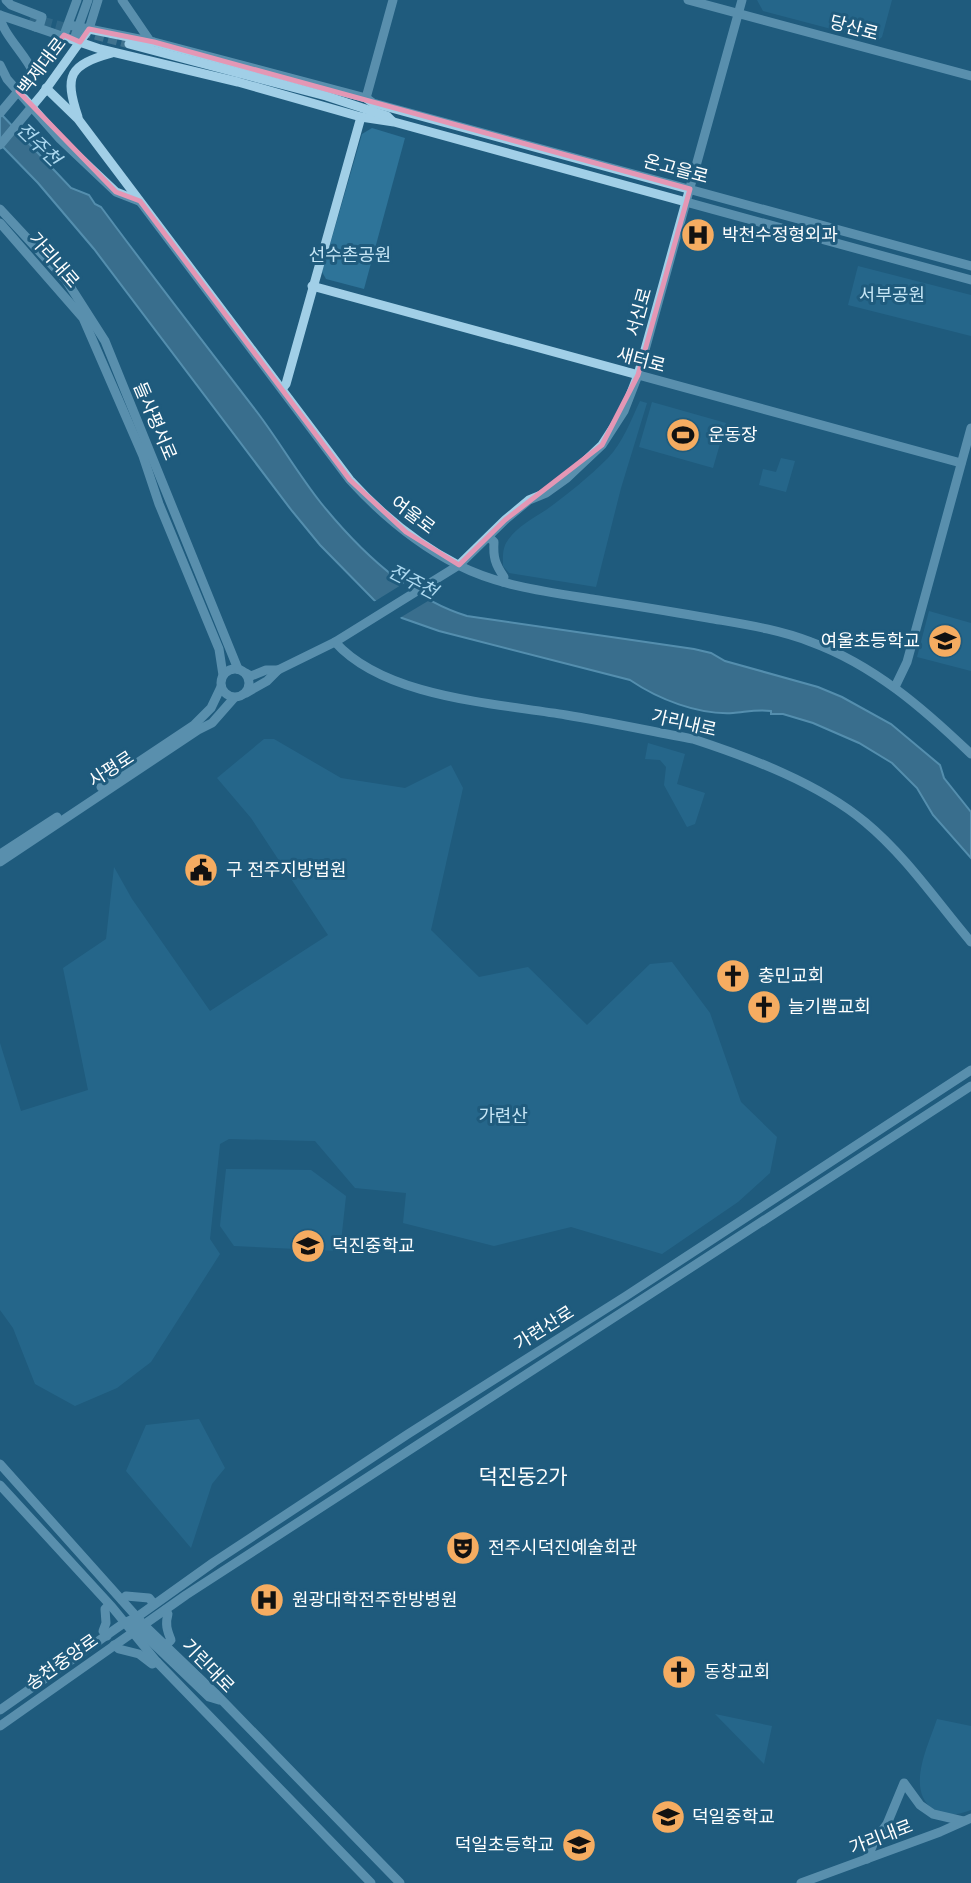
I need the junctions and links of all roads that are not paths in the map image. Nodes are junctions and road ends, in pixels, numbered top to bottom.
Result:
1 (6, 0) edge
2 (77, 0) edge
3 (88, 0) edge
4 (98, 0) edge
5 (122, 0) edge
6 (393, 0) edge
7 (688, 0) edge
8 (743, 0) edge
9 (0, 5) edge
10 (738, 14) junction
11 (0, 15) edge
12 (30, 18) tunnel mouth
13 (69, 25) junction
14 (35, 27) junction
15 (84, 28) junction
16 (64, 35) junction
17 (77, 41) junction
18 (150, 41) junction
19 (129, 44) tunnel mouth
20 (100, 48) junction
21 (114, 52) junction
22 (0, 65) edge
23 (32, 74) junction
24 (971, 76) edge
25 (55, 78) junction
26 (45, 90) junction
27 (326, 96) junction
28 (369, 101) junction
29 (0, 113) edge
30 (361, 117) junction
31 (78, 119) junction
32 (394, 122) junction
33 (0, 145) edge
34 (690, 189) junction
35 (140, 201) junction
36 (686, 203) junction
37 (0, 209) edge
38 (0, 223) edge
39 (971, 266) edge
40 (971, 280) edge
41 (312, 286) junction
42 (83, 318) joint
43 (638, 375) junction
44 (282, 389) junction
45 (971, 428) edge
46 (961, 463) junction
47 (489, 537) junction
48 (459, 565) junction
49 (503, 582) junction
50 (348, 634) joint
51 (215, 640) joint
52 (335, 642) junction
53 (278, 670) junction
54 (242, 671) junction
55 (223, 675) junction
56 (221, 687) junction
57 (895, 687) junction
58 (246, 693) junction
59 (234, 698) junction
60 (971, 754) edge
61 (0, 854) edge
62 (0, 862) edge
63 (971, 942) edge
64 (971, 1070) edge
65 (971, 1086) edge
66 (0, 1464) edge
67 (0, 1485) edge
68 (122, 1600) junction
69 (154, 1604) junction
70 (109, 1605) junction
71 (165, 1610) junction
72 (134, 1625) junction
73 (107, 1636) junction
74 (114, 1645) junction
75 (166, 1645) junction
76 (157, 1662) junction
77 (72, 1673) junction
78 (219, 1700) junction
79 (0, 1710) edge
80 (0, 1726) edge
81 (968, 1819) edge
82 (867, 1859) junction
83 (371, 1883) edge
84 (400, 1883) edge
85 (801, 1883) edge

1 - 14 street
2 - 13 street, 백제대로
3 - 15 street
4 - 15 street, 백제대로
5 - 18 street
6 - 28 street
7 - 10 street, 당산로
8 - 10 street, 서신로
9 - 12 street
10 - 24 street, 당산로
10 - 34 street, 서신로
11 - 14 street, 온고을로
11 - 23 street
13 - 15 street, 온고을로
13 - 16 street, 백제대로
14 - 16 street, 온고을로
15 - 17 street, 백제대로
15 - 18 street, 온고을로
16 - 17 street, 온고을로
16 - 23 street, 백제대로
17 - 20 street, 온고을로
17 - 25 street, 백제대로
18 - 28 street, 온고을로
19 - 27 street, 온고을로
20 - 21 street, 온고을로
20 - 25 street
21 - 30 street, 온고을로
21 - 31 street
22 - 35 street
23 - 29 street, 백제대로, bridge
25 - 26 street, 백제대로
26 - 31 street, 여울로
26 - 33 street, 백제대로, bridge
27 - 28 street, 온고을로
27 - 32 street, 온고을로
28 - 34 street, 온고을로
30 - 32 street, 온고을로
30 - 41 street
31 - 35 street, 여울로
32 - 36 street, 온고을로
34 - 36 street, 서신로
34 - 39 street, 온고을로
35 - 44 street, 여울로
36 - 40 street, 온고을로
36 - 43 street, 서신로
37 - 54 street, 들사평서로
38 - 42 street, 가리내로
41 - 43 street, 새터로
41 - 44 street
42 - 51 street, 들사평서로
43 - 46 street, 새터로
43 - 47 street, 서신로
44 - 48 street, 여울로
45 - 46 street
46 - 57 street
47 - 48 street, 서신로
47 - 49 street
48 - 49 street, 여울로
48 - 50 street, 서신로
49 - 57 street, 여울로
50 - 52 street, 사평로
51 - 55 street, 사평로
52 - 53 street, 사평로
52 - 63 street, 가리내로
53 - 54 street
53 - 58 street, 사평로
54 - 55 street
54 - 58 street
55 - 56 street, 사평로
56 - 59 street
56 - 61 street, 사평로
57 - 60 street, 여울로
58 - 59 street, 사평로
59 - 62 street, 사평로
64 - 69 street, 가련산로
65 - 71 street, 가련산로
66 - 68 street, 기린대로
67 - 70 street, 기린대로
68 - 69 street
68 - 72 street, 기린대로
69 - 72 street, 가련산로
70 - 72 street, 기린대로
70 - 73 street
71 - 72 street, 가련산로
71 - 75 street
72 - 73 street, 송천중앙로
72 - 74 street, 송천중앙로
72 - 75 street, 기린대로
72 - 76 street, 기린대로
72 - 77 street
72 - 78 street
73 - 79 street, 송천중앙로
74 - 76 street
74 - 77 street, 송천중앙로
75 - 78 street, 기린대로
76 - 83 street, 기린대로
77 - 80 street, 송천중앙로
78 - 84 street, 기린대로
81 - 82 street, 가리내로
81 - 82 street
82 - 85 street, 가리내로

